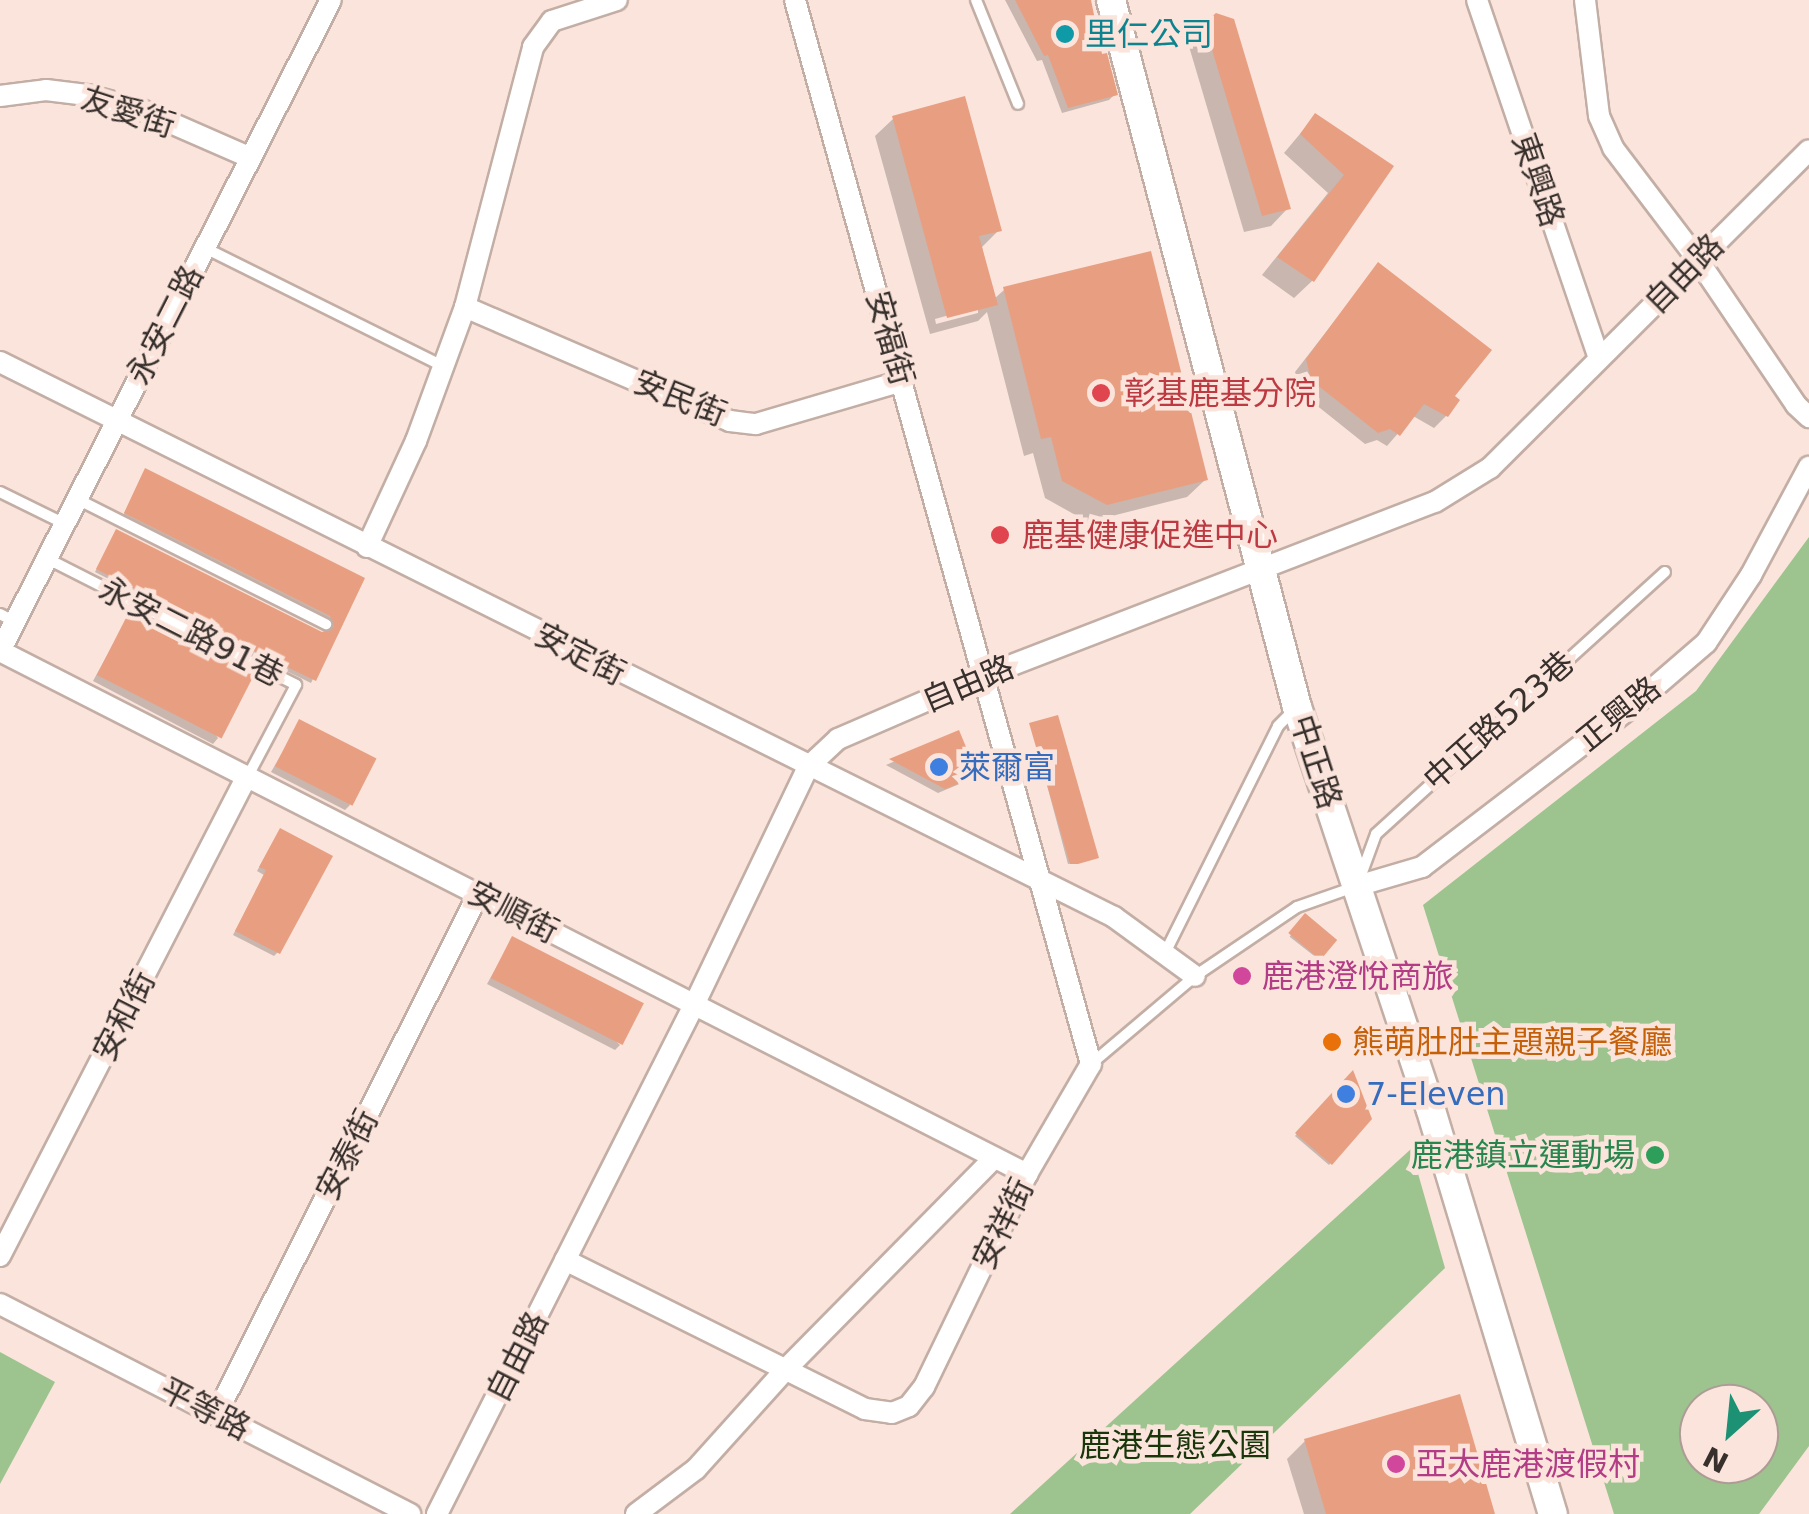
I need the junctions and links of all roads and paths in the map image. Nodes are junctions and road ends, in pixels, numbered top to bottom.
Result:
1 (331, 0) edge
2 (617, 0) edge
3 (795, 0) edge
4 (976, 0) edge
5 (1112, 0) edge
6 (1477, 0) edge
7 (1585, 0) edge
8 (0, 96) edge
9 (1018, 104) dead end
10 (1809, 150) edge
11 (251, 158) junction
12 (205, 248) junction
13 (1698, 260) junction
14 (465, 307) junction
15 (1599, 359) junction
16 (0, 362) edge
17 (444, 367) junction
18 (902, 381) junction
19 (1809, 417) edge
20 (116, 422) junction
21 (1809, 466) edge
22 (0, 492) edge
23 (77, 499) junction
24 (64, 524) junction
25 (366, 547) junction
26 (48, 559) junction
27 (1261, 569) junction
28 (1664, 572) dead end
29 (7, 618) edge
30 (326, 624) dead end
31 (0, 651) edge
32 (986, 675) junction
33 (1297, 707) junction
34 (808, 767) junction
35 (247, 776) junction
36 (1044, 885) junction
37 (1357, 886) junction
38 (478, 895) junction
39 (1166, 951) junction
40 (1195, 976) junction
41 (694, 1005) junction
42 (1091, 1064) junction
43 (994, 1158) junction
44 (1026, 1174) junction
45 (0, 1256) edge
46 (565, 1260) junction
47 (0, 1304) edge
48 (785, 1370) junction
49 (216, 1415) junction
50 (410, 1514) edge
51 (438, 1514) edge
52 (636, 1514) edge
53 (1553, 1514) edge

1 - 11 street, 永安二路
2 - 14 street
3 - 18 street, 安福街
4 - 9 lane
5 - 27 main road, 中正路
6 - 15 street, 東興路
7 - 13 street
8 - 11 street, 友愛街
10 - 13 street, 自由路
11 - 12 street, 永安二路
12 - 17 lane
12 - 20 street, 永安二路
13 - 15 street, 自由路
13 - 19 street
14 - 17 street
14 - 18 street, 安民街
15 - 27 street, 自由路
16 - 20 street, 安定街
17 - 25 street
18 - 32 street, 安福街
20 - 23 street, 永安二路
20 - 25 street, 安定街
21 - 37 street, 正興路
22 - 24 lane
23 - 24 street, 永安二路
23 - 30 lane
24 - 26 street, 永安二路
25 - 34 street, 安定街
26 - 29 street, 永安二路
26 - 35 lane, 永安二路91巷
27 - 32 street, 自由路
27 - 33 main road, 中正路
28 - 37 lane, 中正路523巷
29 - 31 street, 永安二路
31 - 35 street, 安順街
32 - 34 street, 自由路
32 - 36 street
33 - 37 main road, 中正路
33 - 39 lane
34 - 36 street, 安定街
34 - 41 street, 自由路
35 - 38 street, 安順街
35 - 45 street, 安和街
36 - 39 street, 安定街
36 - 42 street
37 - 40 lane
37 - 53 main road, 中正路
38 - 41 street, 安順街
38 - 49 street, 安泰街
39 - 40 street, 安定街
40 - 42 lane
41 - 43 street, 安順街
41 - 46 street, 自由路
42 - 44 street, 安祥街
43 - 44 street, 安順街
43 - 48 street
44 - 48 street, 安祥街
46 - 48 street, 安祥街
46 - 51 street, 自由路
47 - 49 street, 平等路
48 - 52 street
49 - 50 street, 平等路

